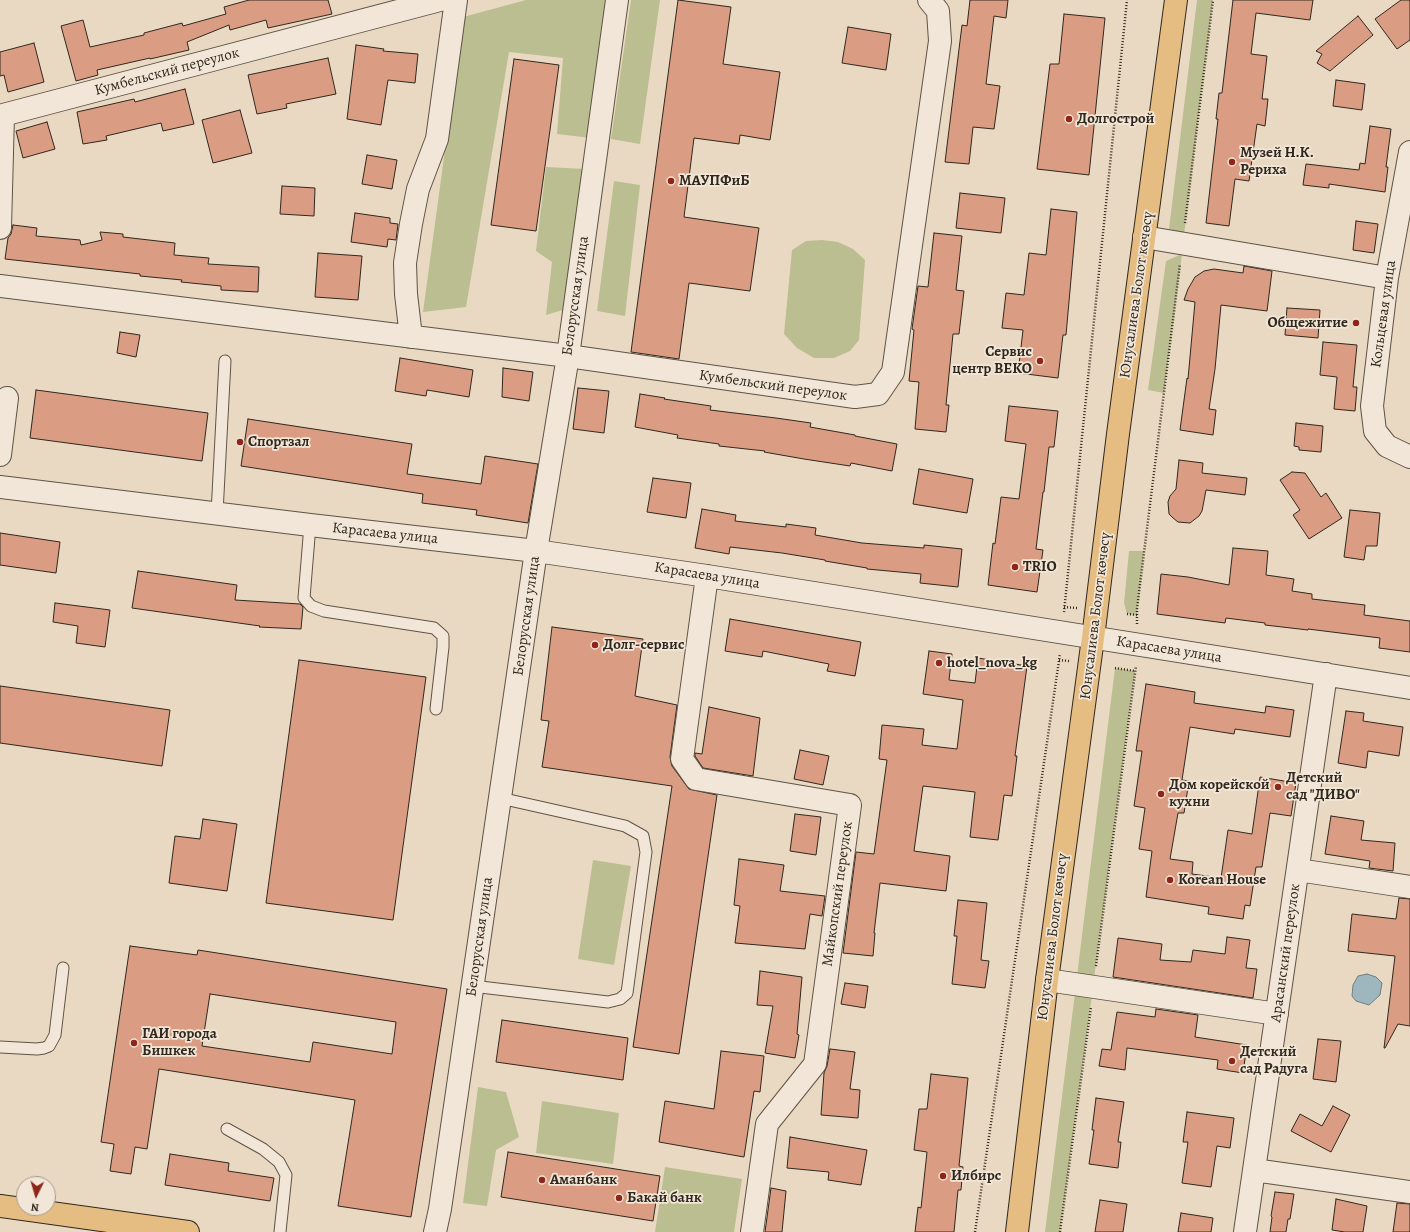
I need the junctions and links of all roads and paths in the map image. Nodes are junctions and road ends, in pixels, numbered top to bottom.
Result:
1 (440, 0) edge
2 (456, 0) edge
3 (617, 0) edge
4 (929, 0) edge
5 (1127, 0) edge
6 (1176, 0) edge
7 (1214, 0) edge
8 (1410, 152) edge
9 (0, 228) edge
10 (1144, 237) junction
11 (1183, 243) junction
12 (1387, 278) junction
13 (0, 286) edge
14 (410, 337) junction
15 (568, 356) junction
16 (225, 362) dead end
17 (7, 398) dead end
18 (0, 455) edge
19 (1410, 457) edge
20 (0, 487) edge
21 (217, 513) junction
22 (310, 525) junction
23 (536, 551) junction
24 (708, 576) junction
25 (1064, 607) junction
26 (1079, 608) dead end
27 (1127, 614) dead end
28 (1137, 615) junction
29 (1063, 618) dead end
30 (1137, 629) dead end
31 (1093, 638) junction
32 (1060, 654) dead end
33 (1059, 660) junction
34 (1072, 662) dead end
35 (1136, 666) dead end
36 (1115, 668) dead end
37 (1135, 671) junction
38 (1326, 674) junction
39 (1410, 688) edge
40 (436, 709) dead end
41 (500, 798) junction
42 (1298, 870) junction
43 (1410, 887) edge
44 (63, 968) dead end
45 (1047, 980) junction
46 (472, 986) junction
47 (1093, 987) junction
48 (1277, 1014) junction
49 (0, 1047) edge
50 (227, 1129) dead end
51 (1254, 1170) junction
52 (1410, 1192) edge
53 (0, 1206) edge
54 (188, 1232) edge
55 (280, 1232) edge
56 (435, 1232) edge
57 (752, 1232) edge
58 (975, 1232) edge
59 (1017, 1232) edge
60 (1060, 1232) edge
61 (1245, 1232) edge

1 - 9 street, Кумбельский переулок
2 - 14 street
3 - 15 street, Белорусская улица
4 - 15 street, Кумбельский переулок
5 - 25 path
6 - 10 main road, Юнусалиева Болот көчөсү
7 - 11 path
8 - 12 street, Кольцевая улица
10 - 11 street
10 - 31 main road, Юнусалиева Болот көчөсү
11 - 12 street
11 - 28 path
12 - 19 street, Кольцевая улица
13 - 14 street, Кумбельский переулок
14 - 15 street, Кумбельский переулок
15 - 23 street, Белорусская улица
16 - 21 lane
17 - 18 street
20 - 21 street, Карасаева улица
21 - 22 street, Карасаева улица
22 - 23 street, Карасаева улица
22 - 40 lane
23 - 24 street, Карасаева улица
23 - 41 street, Белорусская улица
24 - 31 street, Карасаева улица
24 - 57 street, Майкопский переулок
25 - 26 path
25 - 29 path
27 - 28 path
28 - 30 path
31 - 38 street, Карасаева улица
31 - 45 main road, Юнусалиева Болот көчөсү
32 - 33 path
33 - 34 path
33 - 58 path
35 - 37 path
36 - 37 path
37 - 47 path
38 - 39 street, Карасаева улица
38 - 42 street, Арасанский переулок
41 - 46 street, Белорусская улица
41 - 46 lane
42 - 43 street
42 - 48 street, Арасанский переулок
44 - 49 lane
45 - 47 street
45 - 59 main road, Юнусалиева Болот көчөсү
46 - 56 street, Белорусская улица
47 - 48 street
47 - 60 path
48 - 51 street, Арасанский переулок
50 - 55 lane
51 - 52 street
51 - 61 street, Арасанский переулок
53 - 54 main road

